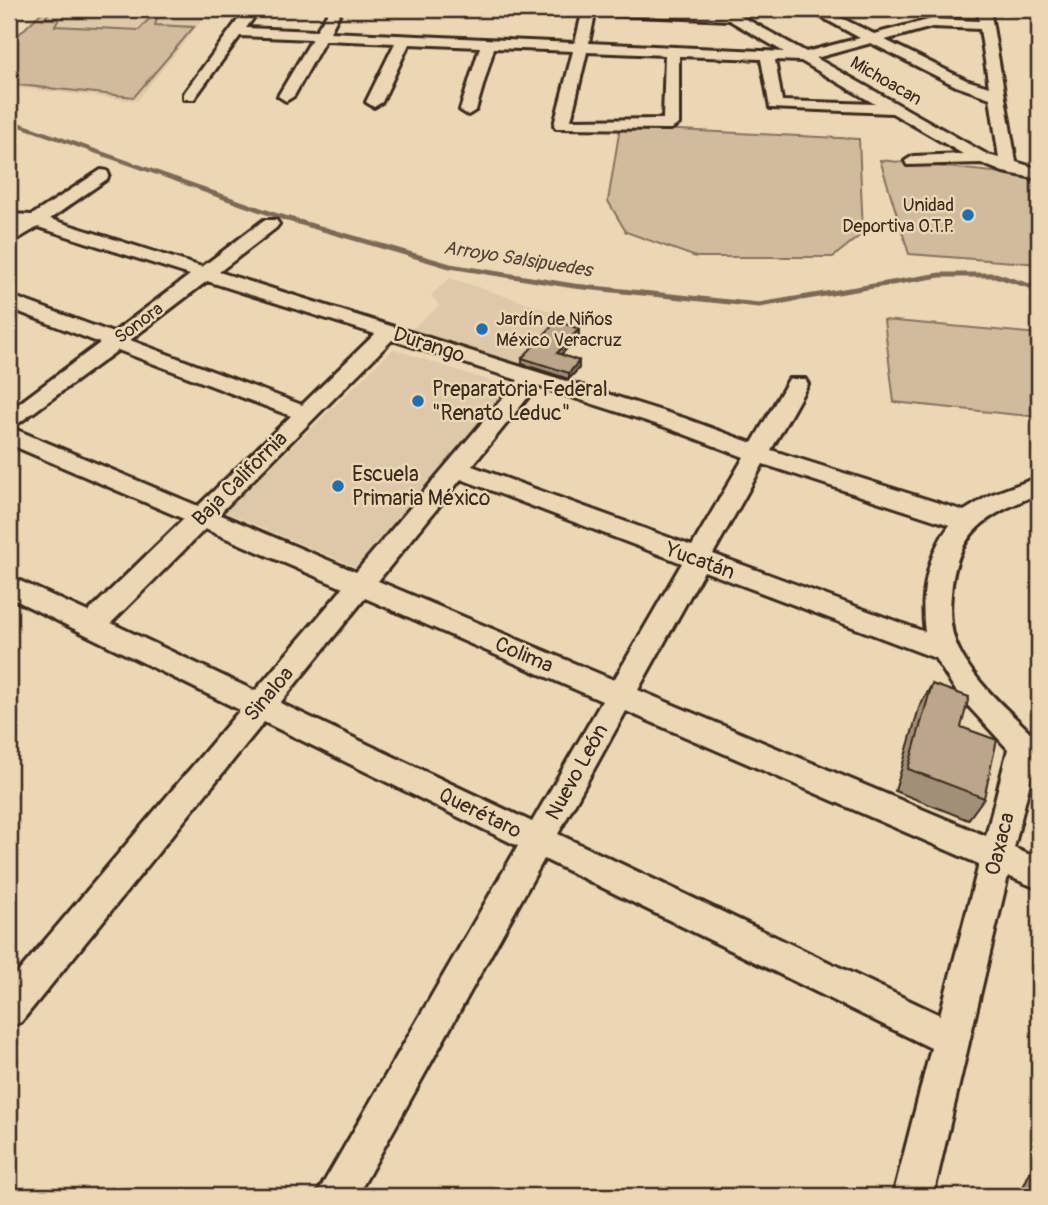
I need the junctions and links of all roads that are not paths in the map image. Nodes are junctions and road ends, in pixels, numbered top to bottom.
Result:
1 (253, 9) edge
2 (337, 9) edge
3 (590, 9) edge
4 (813, 9) edge
5 (687, 11) edge
6 (725, 12) edge
7 (913, 13) dead end
8 (984, 13) edge
9 (932, 23) junction
10 (236, 32) junction
11 (322, 35) junction
12 (404, 39) junction
13 (870, 39) junction
14 (488, 43) junction
15 (582, 47) junction
16 (672, 51) junction
17 (767, 55) junction
18 (804, 57) junction
19 (189, 96) dead end
20 (286, 96) dead end
21 (997, 96) junction
22 (374, 102) dead end
23 (895, 109) junction
24 (468, 110) dead end
25 (671, 124) joint
26 (562, 125) joint
27 (982, 158) junction
28 (914, 161) dead end
29 (1009, 168) junction
30 (1039, 174) edge
31 (102, 175) dead end
32 (9, 219) edge
33 (35, 220) junction
34 (270, 224) dead end
35 (9, 239) edge
36 (205, 273) junction
37 (9, 301) edge
38 (389, 332) junction
39 (115, 341) junction
40 (531, 379) junction
41 (797, 384) dead end
42 (306, 414) junction
43 (9, 422) edge
44 (9, 435) edge
45 (758, 454) junction
46 (457, 469) junction
47 (1039, 485) edge
48 (201, 517) junction
49 (966, 521) junction
50 (697, 561) junction
51 (360, 585) junction
52 (9, 586) edge
53 (91, 626) junction
54 (944, 650) junction
55 (620, 696) junction
56 (259, 706) junction
57 (538, 841) junction
58 (996, 857) junction
59 (1039, 874) edge
60 (9, 1010) edge
61 (951, 1040) junction
62 (337, 1196) edge
63 (913, 1196) edge

1 - 10 street
2 - 11 street
3 - 5 street
3 - 15 street
4 - 13 street
5 - 6 street
6 - 18 street, Michoacan
7 - 9 street
8 - 9 street
8 - 21 street
9 - 13 street
10 - 11 street
10 - 19 street
11 - 12 street
11 - 20 street
12 - 14 street
12 - 22 street
13 - 18 street
13 - 21 street
14 - 15 street
14 - 24 street
15 - 16 street
15 - 26 street
16 - 17 street
16 - 25 street
17 - 18 street
17 - 23 street
18 - 23 street, Michoacan
21 - 29 street
23 - 27 street, Michoacan
25 - 26 street
27 - 28 street
27 - 29 street, Michoacan
29 - 30 street, Michoacan
31 - 33 street
32 - 33 street, Durango
33 - 35 street
33 - 36 street, Durango
34 - 36 street, Sonora
36 - 38 street, Durango
36 - 39 street, Sonora
37 - 39 street
38 - 40 street, Durango
38 - 42 street, Baja California
39 - 42 street
39 - 43 street, Sonora
40 - 45 street, Durango
40 - 46 street, Sinaloa
41 - 45 street, Nuevo León
42 - 48 street, Baja California
44 - 48 street, Colima
45 - 49 street, Durango
45 - 50 street, Nuevo León
46 - 50 street, Yucatán
46 - 51 street, Sinaloa
47 - 49 street, Oaxaca
48 - 51 street, Colima
48 - 53 street, Baja California
49 - 54 street, Oaxaca
50 - 54 street, Yucatán
50 - 55 street, Nuevo León
51 - 55 street, Colima
51 - 56 street, Sinaloa
52 - 53 street, Querétaro
53 - 56 street, Querétaro
54 - 58 street, Oaxaca
55 - 57 street, Nuevo León
55 - 58 street, Colima
56 - 57 street, Querétaro
56 - 60 street, Sinaloa
57 - 61 street, Querétaro
57 - 62 street, Nuevo León
58 - 59 street, Colima
58 - 61 street, Oaxaca
61 - 63 street, Oaxaca

